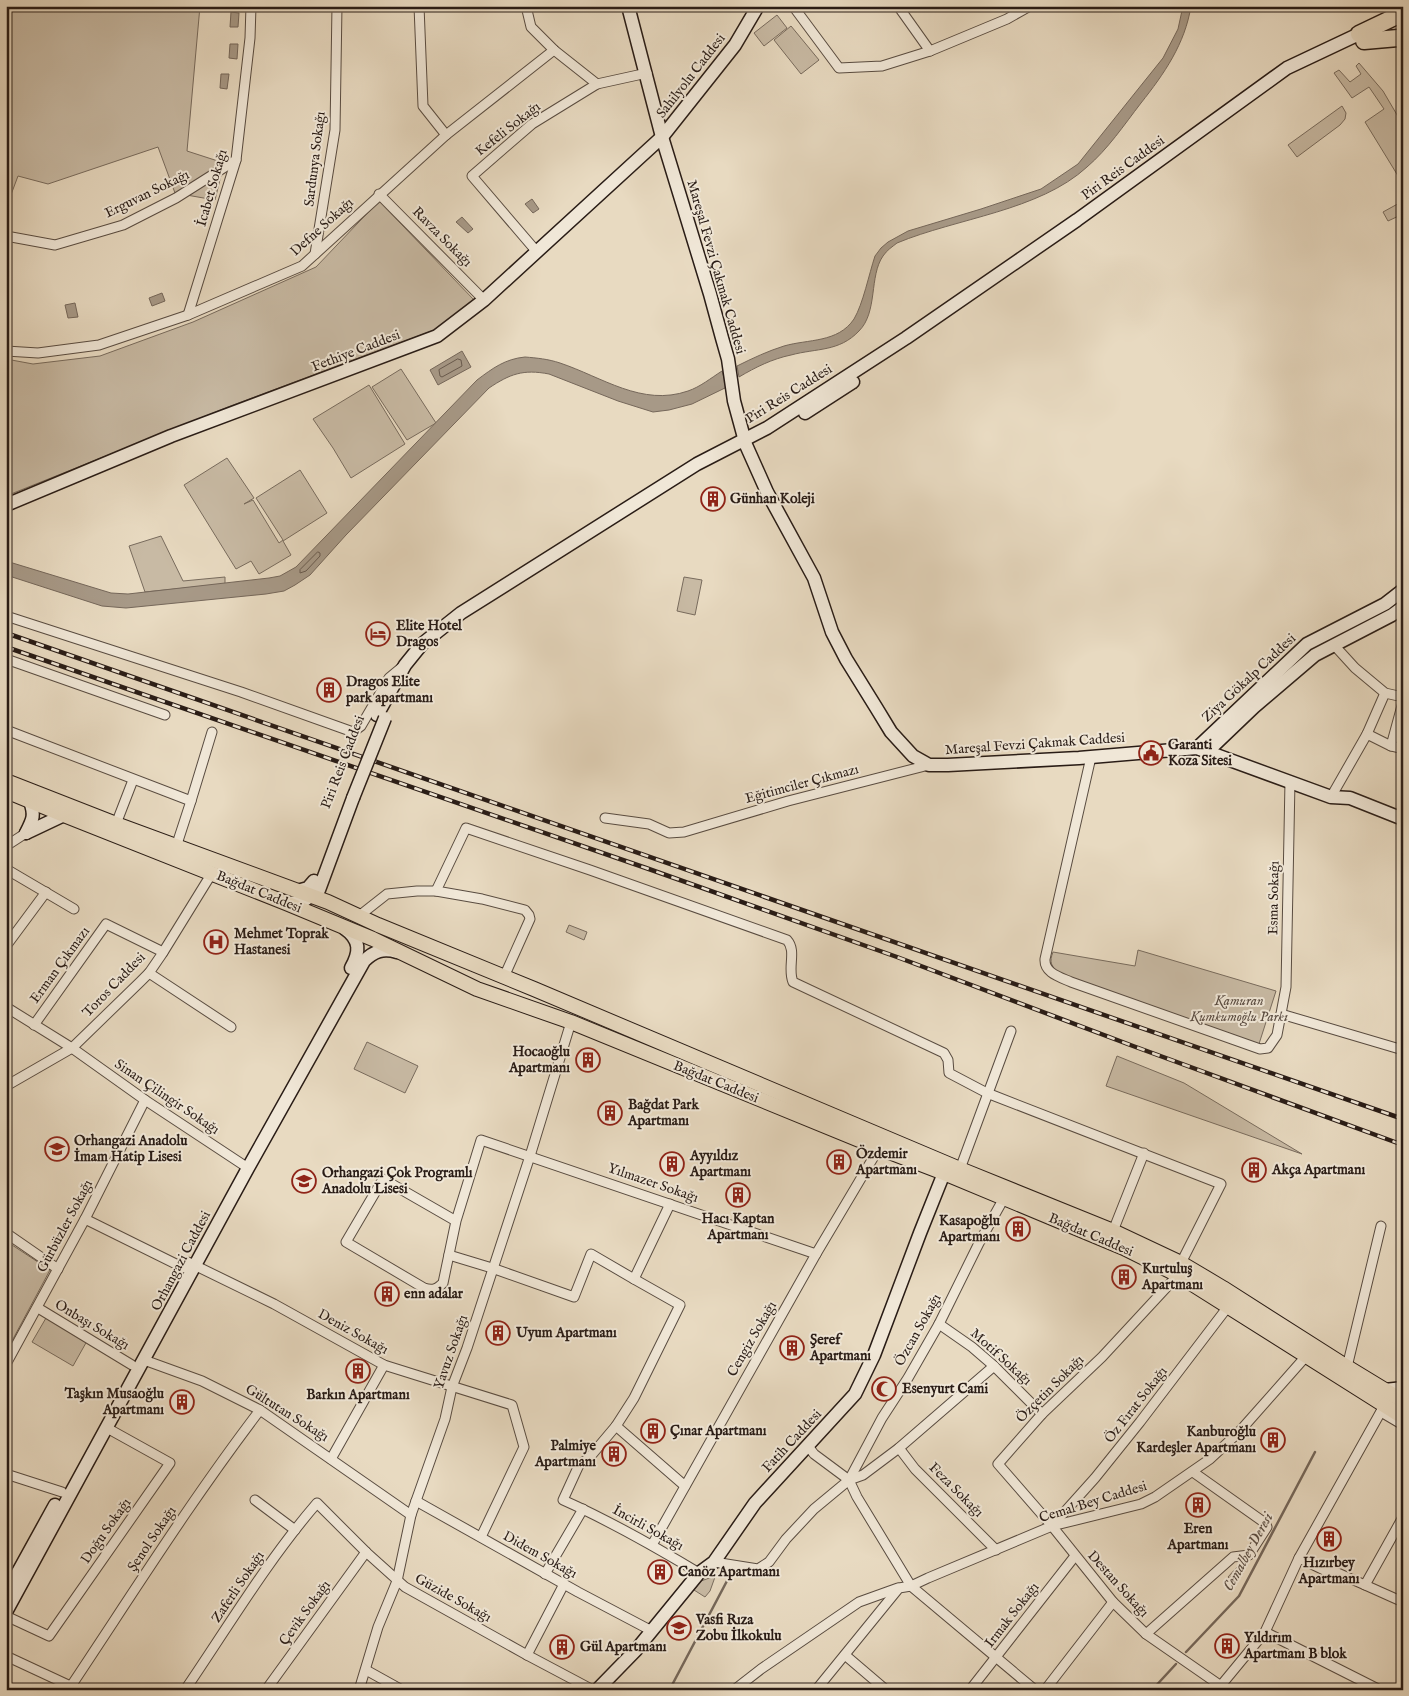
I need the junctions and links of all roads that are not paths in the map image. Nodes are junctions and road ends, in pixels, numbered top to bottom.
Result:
1 (252, 6) edge
2 (337, 6) edge
3 (419, 6) edge
4 (526, 6) edge
5 (628, 6) edge
6 (758, 6) edge
7 (793, 6) edge
8 (898, 6) edge
9 (1030, 6) edge
10 (1387, 6) edge
11 (1403, 13) edge
12 (1403, 25) edge
13 (1361, 38) junction
14 (1403, 39) edge
15 (554, 50) junction
16 (930, 51) junction
17 (646, 73) junction
18 (597, 84) junction
19 (446, 135) junction
20 (662, 137) junction
21 (236, 160) junction
22 (379, 194) junction
23 (6, 236) edge
24 (537, 252) junction
25 (315, 254) junction
26 (484, 300) junction
27 (188, 315) junction
28 (6, 351) edge
29 (745, 442) junction
30 (6, 505) edge
31 (1403, 590) edge
32 (1403, 606) edge
33 (6, 616) edge
34 (1334, 645) junction
35 (6, 659) edge
36 (405, 665) junction
37 (1385, 692) junction
38 (1403, 697) edge
39 (1403, 702) edge
40 (165, 715) dead end
41 (381, 716) junction
42 (6, 730) edge
43 (212, 732) dead end
44 (1367, 734) junction
45 (1391, 746) junction
46 (1202, 749) junction
47 (1403, 750) edge
48 (1091, 757) junction
49 (929, 765) junction
50 (133, 780) junction
51 (6, 781) edge
52 (1290, 781) junction
53 (6, 790) edge
54 (1331, 797) junction
55 (30, 801) junction
56 (191, 801) junction
57 (64, 815) junction
58 (605, 818) dead end
59 (1403, 819) edge
60 (116, 824) junction
61 (26, 833) junction
62 (6, 846) edge
63 (176, 847) junction
64 (6, 869) edge
65 (212, 873) junction
66 (315, 889) junction
67 (436, 891) junction
68 (46, 892) junction
69 (286, 902) junction
70 (74, 908) dead end
71 (359, 916) junction
72 (321, 918) junction
73 (342, 926) junction
74 (397, 933) junction
75 (373, 939) junction
76 (6, 946) edge
77 (163, 952) junction
78 (401, 953) junction
79 (358, 956) junction
80 (489, 971) junction
81 (149, 973) junction
82 (504, 977) junction
83 (477, 989) junction
84 (534, 989) junction
85 (520, 1004) junction
86 (6, 1007) edge
87 (1281, 1014) junction
88 (571, 1022) junction
89 (34, 1025) junction
90 (231, 1027) dead end
91 (1011, 1031) dead end
92 (72, 1048) junction
93 (1403, 1050) edge
94 (6, 1086) edge
95 (987, 1093) junction
96 (145, 1100) junction
97 (879, 1148) junction
98 (1144, 1153) junction
99 (530, 1156) junction
100 (245, 1166) junction
101 (960, 1169) junction
102 (944, 1173) junction
103 (1004, 1198) junction
104 (670, 1204) junction
105 (85, 1219) junction
106 (456, 1221) junction
107 (1381, 1226) dead end
108 (1113, 1231) junction
109 (6, 1233) edge
110 (816, 1254) junction
111 (449, 1255) junction
112 (189, 1265) junction
113 (492, 1268) junction
114 (58, 1269) junction
115 (1180, 1269) junction
116 (634, 1279) junction
117 (1232, 1301) junction
118 (38, 1308) junction
119 (939, 1324) junction
120 (1311, 1351) junction
121 (138, 1360) junction
122 (6, 1364) edge
123 (384, 1365) junction
124 (994, 1366) junction
125 (1346, 1367) junction
126 (452, 1387) junction
127 (1403, 1388) edge
128 (1385, 1390) junction
129 (1403, 1401) edge
130 (1383, 1409) junction
131 (260, 1410) junction
132 (1042, 1414) junction
133 (1403, 1417) edge
134 (1403, 1424) edge
135 (616, 1426) junction
136 (107, 1428) junction
137 (808, 1446) junction
138 (899, 1448) junction
139 (864, 1452) junction
140 (331, 1459) junction
141 (878, 1464) junction
142 (1193, 1472) junction
143 (6, 1474) edge
144 (849, 1480) junction
145 (685, 1486) junction
146 (62, 1492) junction
147 (255, 1500) dead end
148 (416, 1500) junction
149 (318, 1503) joint
150 (583, 1509) junction
151 (411, 1515) junction
152 (1403, 1517) edge
153 (1052, 1526) junction
154 (295, 1530) junction
155 (481, 1537) junction
156 (652, 1545) junction
157 (996, 1550) junction
158 (366, 1552) junction
159 (1074, 1556) junction
160 (1299, 1558) junction
161 (714, 1562) junction
162 (699, 1573) junction
163 (546, 1574) junction
164 (397, 1581) junction
165 (564, 1584) junction
166 (1365, 1585) junction
167 (911, 1586) junction
168 (899, 1588) junction
169 (6, 1594) edge
170 (1113, 1602) junction
171 (1403, 1602) edge
172 (6, 1612) edge
173 (6, 1616) edge
174 (652, 1631) junction
175 (1265, 1632) junction
176 (1146, 1634) junction
177 (527, 1655) junction
178 (845, 1655) junction
179 (6, 1656) edge
180 (996, 1657) junction
181 (366, 1670) junction
182 (75, 1688) edge
183 (1220, 1688) edge
184 (185, 1690) edge
185 (266, 1690) edge
186 (359, 1690) edge
187 (402, 1690) edge
188 (594, 1690) edge
189 (597, 1690) edge
190 (734, 1690) edge
191 (816, 1690) edge
192 (886, 1690) edge
193 (970, 1690) edge
194 (1035, 1690) edge
195 (1045, 1690) edge
196 (1380, 1690) edge

1 - 21 street, İcabet Sokağı
2 - 25 street, Sardunya Sokağı
3 - 19 street
4 - 15 street
5 - 17 main road
6 - 20 main road, Sahilyolu Caddesi
7 - 16 street
8 - 16 street
9 - 16 street
10 - 13 highway
11 - 13 highway
12 - 13 highway
13 - 14 highway
13 - 29 main road, Piri Reis Caddesi
15 - 18 street
15 - 19 street, Defne Sokağı
17 - 18 street
17 - 20 main road
18 - 24 street, Kefeli Sokağı
19 - 22 street, Defne Sokağı
20 - 24 main road, Fethiye Caddesi
20 - 29 main road, Mareşal Fevzi Çakmak Caddesi
21 - 23 street, Erguvan Sokağı
21 - 27 street, İcabet Sokağı
22 - 25 street, Defne Sokağı
22 - 26 street, Ravza Sokağı
24 - 26 main road, Fethiye Caddesi
25 - 27 street, Defne Sokağı
26 - 30 main road, Fethiye Caddesi
27 - 28 street, Defne Sokağı
29 - 36 main road, Piri Reis Caddesi
29 - 41 main road, Piri Reis Caddesi
29 - 49 main road, Mareşal Fevzi Çakmak Caddesi
31 - 46 main road, Ziya Gökalp Caddesi
32 - 34 main road, Ziya Gökalp Caddesi
33 - 36 street
34 - 37 street
34 - 46 main road, Ziya Gökalp Caddesi
35 - 40 street
36 - 41 main road, Piri Reis Caddesi
37 - 38 street
37 - 44 street
39 - 45 street
41 - 66 main road, Piri Reis Caddesi, bridge
42 - 50 street
43 - 56 street
44 - 45 street
44 - 54 street
45 - 47 street
46 - 48 main road, Mareşal Fevzi Çakmak Caddesi
46 - 52 main road, Mareşal Fevzi Çakmak Caddesi
48 - 49 main road, Mareşal Fevzi Çakmak Caddesi
48 - 87 street, Esma Sokağı
49 - 58 street, Eğitimciler Çıkmazı
50 - 56 street
50 - 60 street
51 - 60 main road, Bağdat Caddesi
52 - 54 main road, Mareşal Fevzi Çakmak Caddesi
52 - 87 street, Esma Sokağı
53 - 55 main road, Bağdat Caddesi
54 - 59 main road, Mareşal Fevzi Çakmak Caddesi
55 - 57 main road, Bağdat Caddesi
55 - 61 main road
56 - 63 street
57 - 61 main road
57 - 65 main road, Bağdat Caddesi
60 - 63 main road, Bağdat Caddesi
61 - 62 street
63 - 66 main road, Bağdat Caddesi
64 - 68 street
65 - 69 main road, Bağdat Caddesi
65 - 77 street, Toros Caddesi
66 - 69 main road
66 - 71 main road, Bağdat Caddesi
66 - 72 main road
67 - 71 street
67 - 82 street
67 - 95 street
68 - 70 street
68 - 76 street
69 - 72 main road, Bağdat Caddesi
71 - 74 main road, Bağdat Caddesi
72 - 73 main road, Bağdat Caddesi
73 - 75 main road, Bağdat Caddesi
73 - 79 main road
74 - 75 main road
74 - 80 main road, Bağdat Caddesi
75 - 78 main road, Bağdat Caddesi
75 - 79 main road, Orhangazi Caddesi
77 - 81 street, Toros Caddesi
77 - 89 street, Erman Çıkmazı
78 - 83 main road, Bağdat Caddesi
78 - 100 main road, Orhangazi Caddesi
79 - 100 main road, Orhangazi Caddesi
80 - 82 main road, Bağdat Caddesi
80 - 83 main road
81 - 90 street
81 - 92 street, Toros Caddesi
82 - 84 main road, Bağdat Caddesi
83 - 85 main road, Bağdat Caddesi
84 - 85 main road
84 - 101 main road, Bağdat Caddesi
85 - 88 main road, Bağdat Caddesi
86 - 89 street, Sinan Çilingir Sokağı
87 - 93 street
88 - 97 main road, Bağdat Caddesi
88 - 99 street, Yavuz Sokağı
89 - 92 street, Sinan Çilingir Sokağı
91 - 95 street
92 - 94 street, Toros Caddesi
92 - 96 street, Sinan Çilingir Sokağı
95 - 98 street
95 - 101 street
96 - 100 street, Sinan Çilingir Sokağı
96 - 105 street, Gürbüzler Sokağı
97 - 102 main road, Bağdat Caddesi
97 - 110 street, Cengiz Sokağı
98 - 108 street
98 - 115 street, Özçetin Sokağı
99 - 104 street, Yılmazer Sokağı
99 - 106 street, Yılmazer Sokağı
99 - 113 street, Yavuz Sokağı
100 - 112 main road, Orhangazi Caddesi
101 - 108 main road, Bağdat Caddesi
102 - 103 main road, Bağdat Caddesi
102 - 137 main road, Fatih Caddesi
103 - 115 main road, Bağdat Caddesi
103 - 119 street, Özcan Sokağı
104 - 110 street, Yılmazer Sokağı
104 - 116 street
105 - 112 street, Deniz Sokağı
105 - 114 street, Gürbüzler Sokağı
106 - 111 street
106 - 111 street
107 - 125 street
108 - 115 main road, Bağdat Caddesi
109 - 114 street
110 - 145 street, Cengiz Sokağı
111 - 113 street
112 - 121 main road, Orhangazi Caddesi
112 - 123 street, Deniz Sokağı
113 - 116 street
113 - 126 street, Yavuz Sokağı
114 - 118 street, Gürbüzler Sokağı
115 - 117 main road, Bağdat Caddesi
115 - 132 street, Özçetin Sokağı
116 - 135 street
117 - 120 main road, Bağdat Caddesi
117 - 153 street, Öz Fırat Sokağı
118 - 121 street, Onbaşı Sokağı
118 - 122 street, Gürbüzler Sokağı
119 - 124 street, Motif Sokağı
119 - 139 street, Özcan Sokağı
120 - 125 main road, Bağdat Caddesi
120 - 130 main road, Bağdat Caddesi
120 - 142 street, Cemal Bey Caddesi
121 - 131 street, Gültutan Sokağı
121 - 136 main road, Orhangazi Caddesi
121 - 146 main road, Orhangazi Caddesi
123 - 126 street, Deniz Sokağı
123 - 140 street
124 - 132 street, Motif Sokağı
124 - 138 street
125 - 128 main road, Bağdat Caddesi
126 - 148 street, Yavuz Sokağı
126 - 155 street, Deniz Sokağı
127 - 128 main road
128 - 129 main road, Bağdat Caddesi
130 - 133 main road, Bağdat Caddesi
130 - 134 street, Bağdat Caddesi
130 - 160 street
131 - 140 street, Gültutan Sokağı
131 - 182 street, Şenol Sokağı
132 - 153 street, Özçetin Sokağı
135 - 145 street
135 - 150 street, İncirli Sokağı
136 - 172 main road, Orhangazi Caddesi
136 - 173 street, Doğu Sokağı
137 - 144 street
137 - 161 main road, Fatih Caddesi
138 - 141 street
138 - 157 street, Feza Sokağı
139 - 141 street
139 - 144 street, Özcan Sokağı
140 - 151 street, Gültutan Sokağı
141 - 144 street
142 - 153 street, Cemal Bey Caddesi
142 - 176 street
143 - 146 street
144 - 161 street, Özcan Sokağı
144 - 167 street
145 - 156 street, Cengiz Sokağı
146 - 169 main road, Orhangazi Caddesi
147 - 154 street
148 - 151 street, Yavuz Sokağı
148 - 155 street, Didem Sokağı
149 - 154 street, Zaferli Sokağı
149 - 158 street, Güzide Sokağı
150 - 156 street, İncirli Sokağı
150 - 163 street
151 - 164 street, Yavuz Sokağı
152 - 166 street
153 - 157 street, Cemal Bey Caddesi
153 - 159 street, Destan Sokağı
154 - 184 street, Zaferli Sokağı
155 - 163 street, Didem Sokağı
156 - 162 street, İncirli Sokağı
157 - 167 street, Cemal Bey Caddesi
158 - 164 street, Güzide Sokağı
158 - 185 street, Çevik Sokağı
159 - 170 street, Destan Sokağı
159 - 180 street, Irmak Sokağı
160 - 166 street
160 - 175 street
161 - 162 main road, Fatih Caddesi
162 - 174 main road, Fatih Caddesi
163 - 165 street, Didem Sokağı
164 - 177 street, Güzide Sokağı
164 - 181 street, Yavuz Sokağı
165 - 174 street, Didem Sokağı
165 - 177 street
166 - 171 street
167 - 168 street, Cemal Bey Caddesi
167 - 180 street
168 - 178 street
168 - 190 street, Cemal Bey Caddesi
170 - 176 street, Destan Sokağı
170 - 195 street
174 - 189 main road, Fatih Caddesi
175 - 183 street
175 - 196 street
176 - 183 street, Destan Sokağı
177 - 188 street, Güzide Sokağı
178 - 191 street
178 - 192 street
179 - 182 street
180 - 193 street, Irmak Sokağı
180 - 194 street
181 - 186 street, Yavuz Sokağı
181 - 187 street

